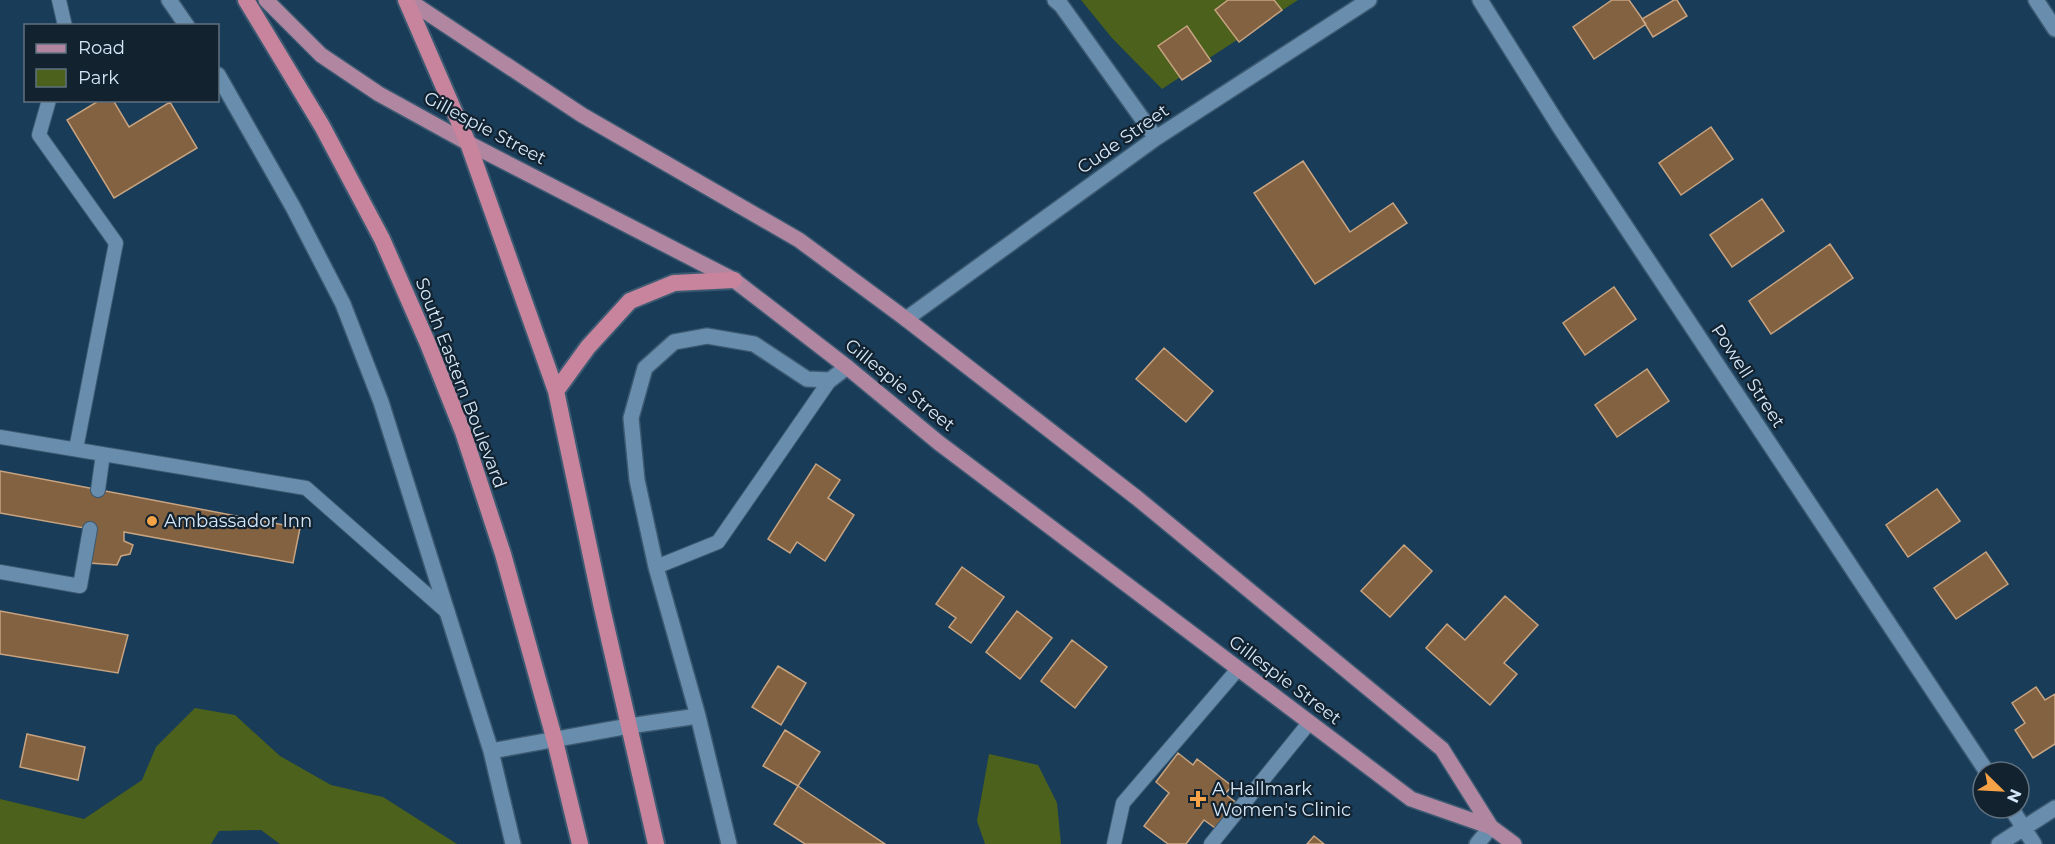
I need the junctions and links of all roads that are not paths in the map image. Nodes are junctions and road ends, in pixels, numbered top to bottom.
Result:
1 (59, 0) edge
2 (169, 0) edge
3 (246, 0) edge
4 (266, 0) edge
5 (407, 0) edge
6 (1055, 0) edge
7 (1369, 0) edge
8 (1480, 0) edge
9 (2036, 0) edge
10 (65, 24) edge
11 (186, 24) edge
12 (2055, 29) edge
13 (219, 77) edge
14 (48, 102) edge
15 (1156, 138) junction
16 (468, 142) junction
17 (734, 280) junction
18 (906, 319) junction
19 (847, 367) junction
20 (830, 380) junction
21 (556, 391) junction
22 (0, 436) edge
23 (76, 449) junction
24 (103, 454) junction
25 (98, 490) dead end
26 (90, 529) dead end
27 (656, 567) junction
28 (0, 572) edge
29 (448, 613) junction
30 (1238, 669) junction
31 (698, 716) junction
32 (1309, 723) junction
33 (630, 726) junction
34 (555, 741) junction
35 (491, 752) junction
36 (1979, 760) edge
37 (2055, 808) edge
38 (2019, 820) edge
39 (1491, 827) junction
40 (2024, 828) junction
41 (513, 844) edge
42 (580, 844) edge
43 (656, 844) edge
44 (729, 844) edge
45 (1114, 844) edge
46 (1211, 844) edge
47 (1477, 844) edge
48 (1514, 844) edge
49 (1999, 844) edge
50 (2034, 844) edge

1 - 10 lane
2 - 11 street
3 - 34 highway, South Eastern Boulevard
4 - 16 main road, Gillespie Street
5 - 16 highway
5 - 18 main road, Gillespie Street
6 - 15 street
7 - 15 street, Cude Street
8 - 36 street, Powell Street
9 - 12 street
13 - 29 street
14 - 23 lane
15 - 18 street, Cude Street
16 - 17 main road, Gillespie Street
16 - 21 highway
17 - 19 main road, Gillespie Street
17 - 21 highway
18 - 39 main road, Gillespie Street
19 - 20 street
19 - 30 main road, Gillespie Street
20 - 27 lane
20 - 27 street
21 - 33 highway
22 - 23 lane
23 - 24 lane
24 - 25 lane
24 - 29 lane
26 - 28 lane
27 - 31 street
29 - 35 street
30 - 32 main road, Gillespie Street
30 - 45 lane
31 - 33 street
31 - 44 street
32 - 39 main road, Gillespie Street
32 - 46 lane
33 - 34 street
33 - 43 highway
34 - 35 street
34 - 42 highway, South Eastern Boulevard
35 - 41 street
37 - 40 street
38 - 40 street
39 - 47 street
39 - 48 main road, Gillespie Street
40 - 49 street
40 - 50 street

